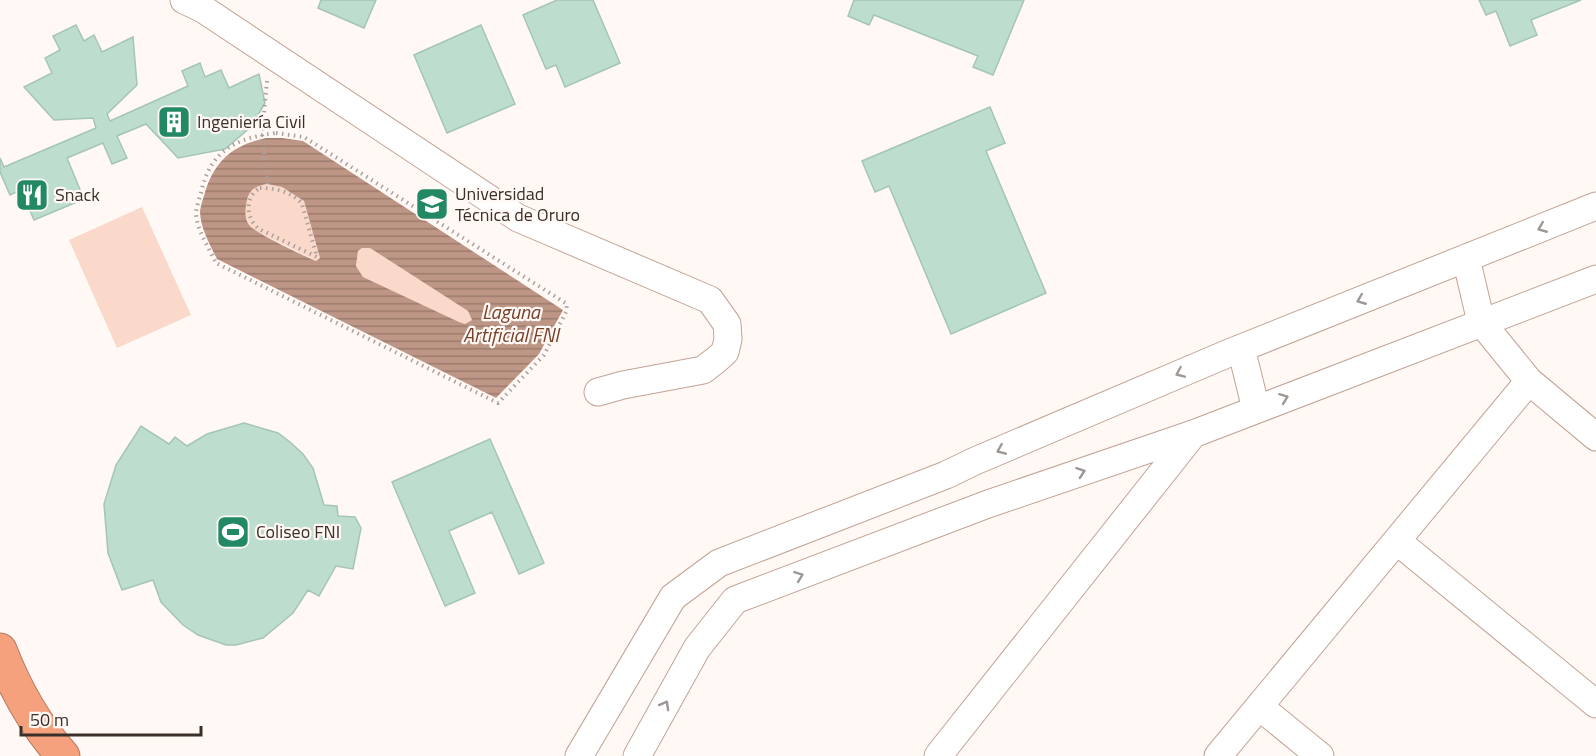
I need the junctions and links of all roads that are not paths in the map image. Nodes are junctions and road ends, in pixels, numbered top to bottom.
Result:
1 (184, 0) edge
2 (1596, 206) edge
3 (1466, 258) junction
4 (1596, 279) edge
5 (1481, 322) junction
6 (1241, 348) junction
7 (1529, 381) junction
8 (598, 392) dead end
9 (1257, 409) junction
10 (1193, 434) junction
11 (1596, 437) edge
12 (946, 475) junction
13 (961, 514) junction
14 (1397, 541) junction
15 (0, 650) edge
16 (1596, 704) edge
17 (1260, 707) junction
18 (63, 756) edge
19 (579, 756) edge
20 (637, 756) edge
21 (938, 756) edge
22 (1218, 756) edge
23 (1320, 756) edge

1 - 8 street
2 -> 3 street
3 - 5 street
3 -> 6 street
4 - 5 street
5 - 7 street
9 -> 5 street
6 - 9 street
6 -> 12 street
7 - 11 street
7 - 14 street
9 - 10 street
13 -> 10 street
10 - 21 street
12 - 13 street
12 - 19 street
20 -> 13 street
14 - 16 street
14 - 17 street
15 - 18 highway
17 - 22 street
17 - 23 street

